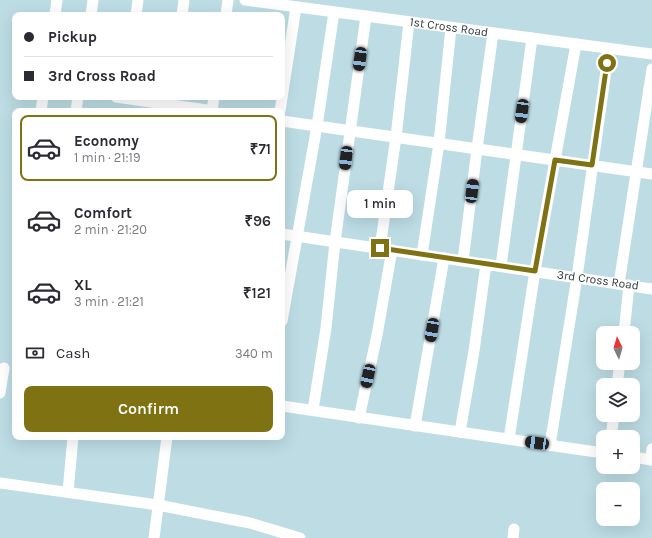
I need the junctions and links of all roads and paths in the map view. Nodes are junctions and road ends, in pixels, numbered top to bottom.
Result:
1 (57, 0) edge
2 (93, 0) edge
3 (138, 0) edge
4 (184, 0) edge
5 (228, 0) edge
6 (245, 0) edge
7 (296, 7) junction
8 (55, 12) edge
9 (91, 12) edge
10 (136, 12) edge
11 (182, 12) edge
12 (226, 12) edge
13 (334, 12) junction
14 (366, 16) junction
15 (409, 22) junction
16 (451, 28) junction
17 (493, 33) junction
18 (532, 38) junction
19 (576, 44) junction
20 (609, 49) junction
21 (652, 54) edge
22 (652, 69) edge
23 (285, 78) edge
24 (142, 100) edge
25 (169, 104) edge
26 (194, 108) edge
27 (285, 121) edge
28 (317, 126) junction
29 (350, 130) junction
30 (396, 137) junction
31 (439, 143) junction
32 (477, 149) junction
33 (516, 155) junction
34 (555, 160) junction
35 (592, 165) junction
36 (637, 172) junction
37 (652, 174) edge
38 (285, 234) edge
39 (298, 236) junction
40 (335, 242) junction
41 (380, 248) junction
42 (392, 250) junction
43 (422, 255) junction
44 (444, 258) junction
45 (463, 261) junction
46 (486, 264) junction
47 (501, 266) junction
48 (535, 271) junction
49 (577, 277) junction
50 (624, 284) junction
51 (652, 288) edge
52 (285, 305) edge
53 (624, 326) edge
54 (2, 368) edge
55 (12, 370) edge
56 (0, 393) edge
57 (285, 406) edge
58 (313, 410) junction
59 (360, 418) junction
60 (415, 426) junction
61 (460, 432) junction
62 (509, 439) junction
63 (73, 440) edge
64 (168, 440) edge
65 (550, 445) junction
66 (596, 452) edge
67 (652, 456) edge
68 (640, 457) edge
69 (0, 483) edge
70 (68, 492) junction
71 (158, 505) junction
72 (154, 538) edge
73 (300, 538) edge

1 - 8 street
2 - 9 street
3 - 10 street
4 - 11 street
5 - 12 street
6 - 7 street, 1st Cross Road
7 - 13 street, 1st Cross Road
7 - 23 street
13 - 14 street, 1st Cross Road
13 - 28 street
14 - 15 street, 1st Cross Road
14 - 29 street
15 - 16 street, 1st Cross Road
15 - 30 street
16 - 17 street, 1st Cross Road
16 - 31 street
17 - 18 street, 1st Cross Road
17 - 32 street
18 - 19 street, 1st Cross Road
18 - 33 street
19 - 20 street, 1st Cross Road
19 - 34 street
20 - 21 street, 1st Cross Road
20 - 35 street
22 - 36 street
24 - 25 street
25 - 26 street
27 - 28 street
28 - 29 street
28 - 39 street
29 - 30 street
29 - 40 street
30 - 31 street
30 - 41 street
31 - 32 street
31 - 43 street
32 - 33 street
32 - 45 street
33 - 34 street
33 - 47 street
34 - 35 street
34 - 48 street
35 - 36 street
35 - 49 street
36 - 37 street
36 - 50 street
38 - 39 street, 3rd Cross Road
39 - 40 street, 3rd Cross Road
39 - 52 street
40 - 41 street, 3rd Cross Road
40 - 58 street
41 - 42 street, 3rd Cross Road
42 - 43 street, 3rd Cross Road
42 - 59 street
43 - 44 street, 3rd Cross Road
44 - 45 street, 3rd Cross Road
44 - 60 street
45 - 46 street, 3rd Cross Road
46 - 47 street, 3rd Cross Road
46 - 61 street
47 - 48 street, 3rd Cross Road
48 - 49 street, 3rd Cross Road
48 - 62 street
49 - 50 street, 3rd Cross Road
49 - 65 street
50 - 51 street, 3rd Cross Road
50 - 53 street
54 - 55 street
54 - 56 street
57 - 58 street
58 - 59 street
59 - 60 street
60 - 61 street
61 - 62 street
62 - 65 street
63 - 70 street
64 - 71 street
65 - 66 street
67 - 68 street
69 - 70 street
70 - 71 street
71 - 72 street
71 - 73 street

